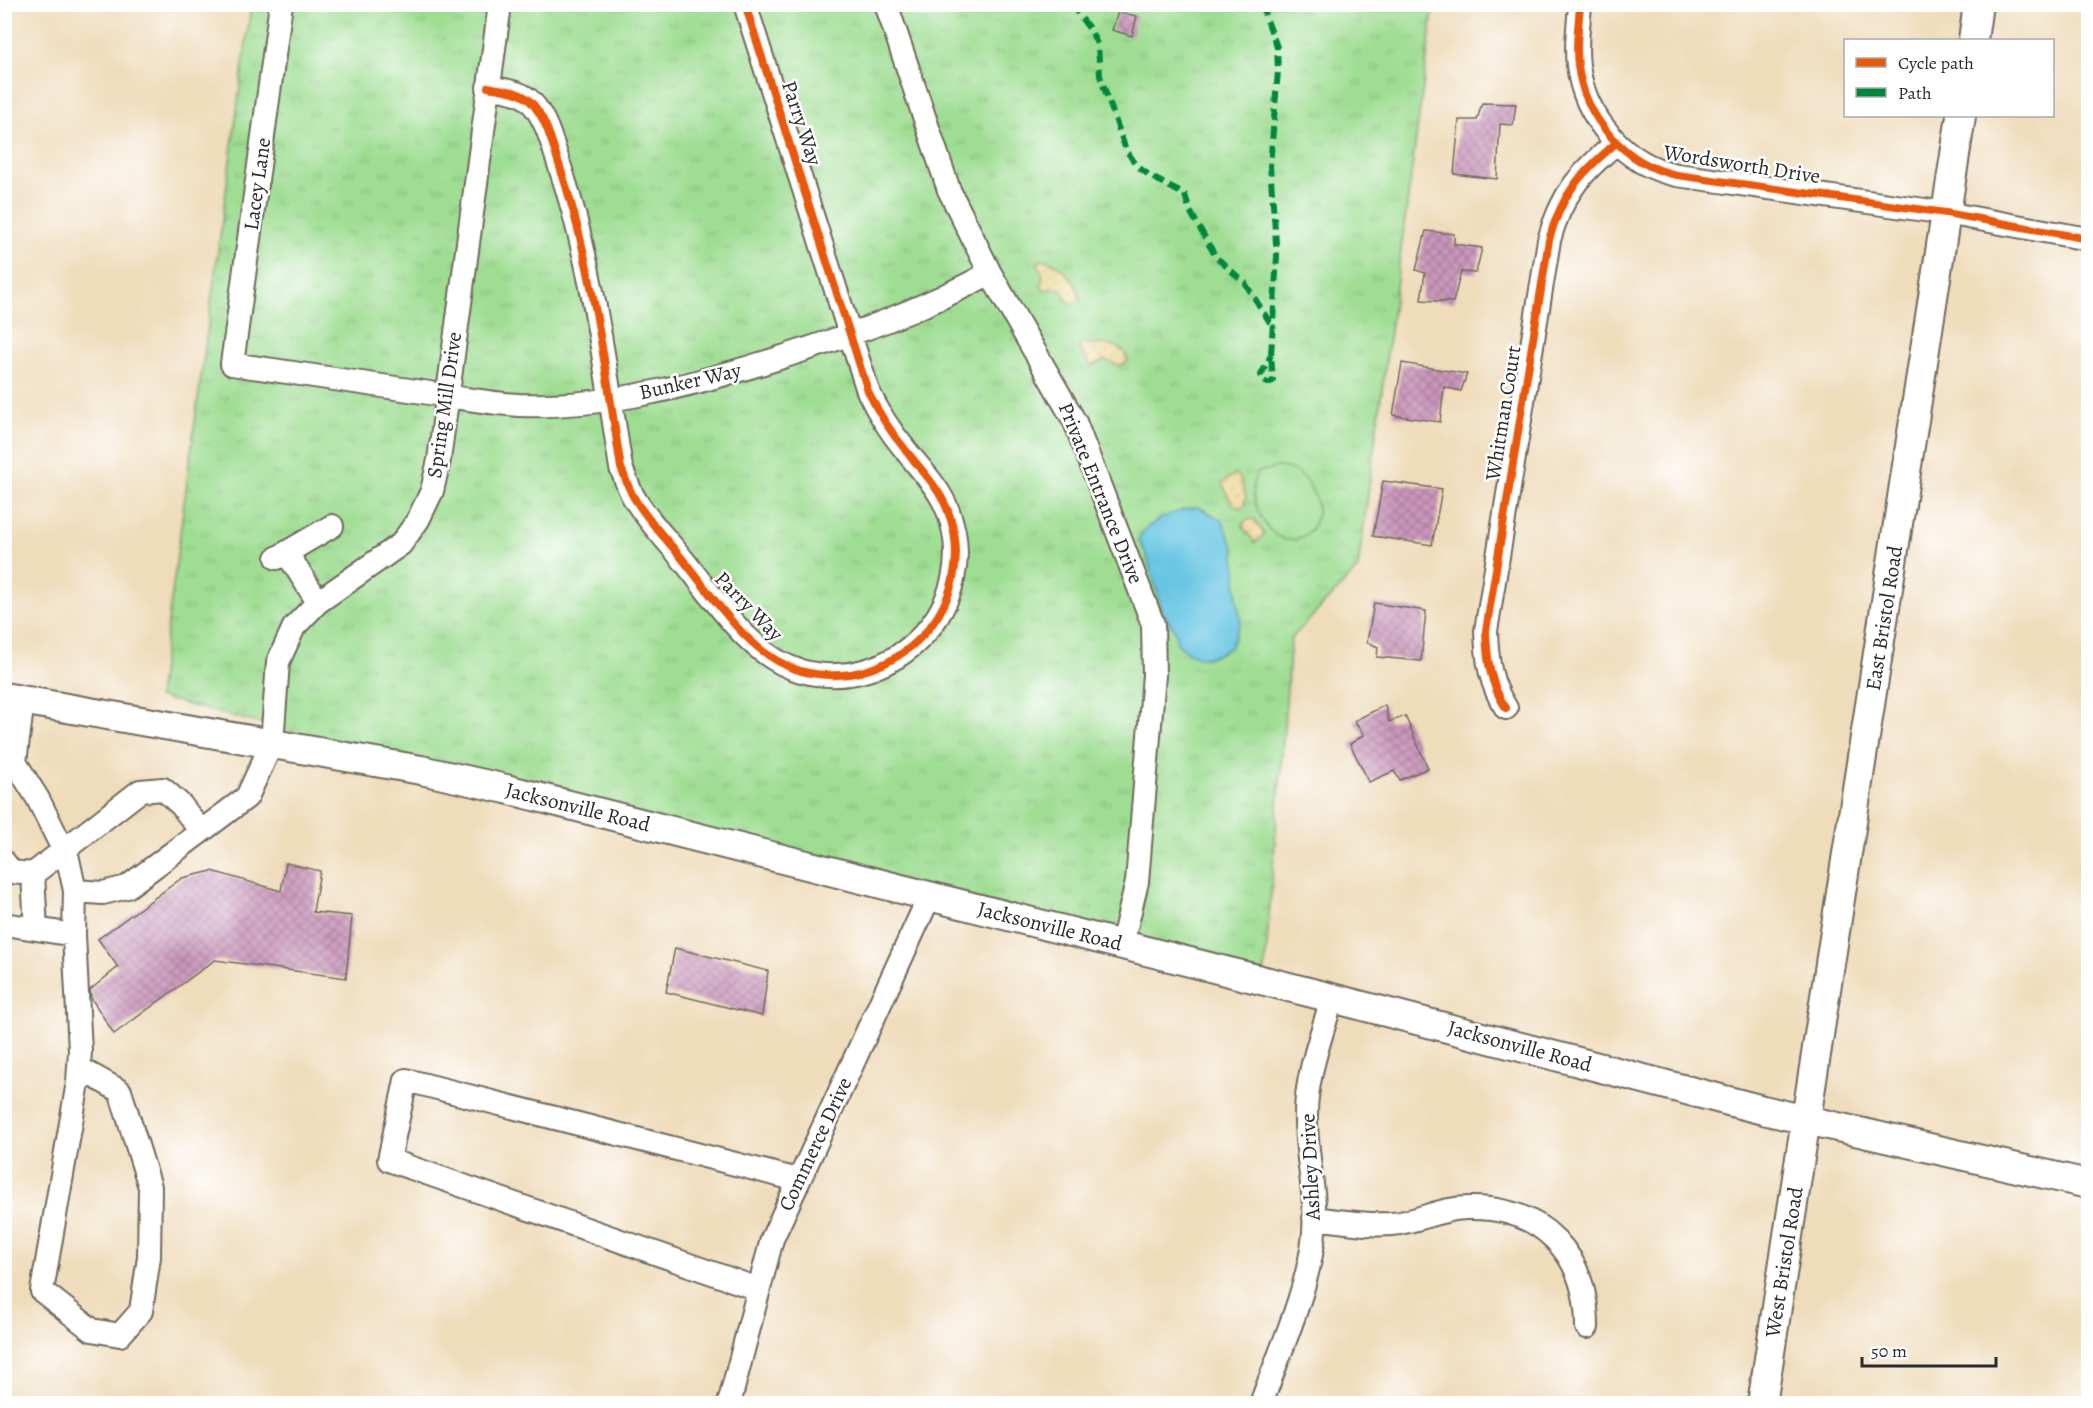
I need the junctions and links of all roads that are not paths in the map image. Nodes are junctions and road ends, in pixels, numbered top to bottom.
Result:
1 (281, 4) edge
2 (500, 4) edge
3 (745, 4) edge
4 (886, 4) edge
5 (1592, 4) edge
6 (1978, 4) edge
7 (1580, 15) edge
8 (1973, 39) edge
9 (488, 87) junction
10 (1961, 117) edge
11 (1617, 143) junction
12 (1946, 213) junction
13 (2088, 239) edge
14 (990, 273) junction
15 (850, 335) junction
16 (232, 364) joint
17 (446, 395) junction
18 (610, 398) junction
19 (332, 526) dead end
20 (318, 602) junction
21 (14, 699) edge
22 (1506, 708) dead end
23 (272, 743) junction
24 (200, 830) junction
25 (64, 849) junction
26 (13, 869) edge
27 (75, 891) junction
28 (930, 895) junction
29 (4, 924) edge
30 (36, 929) junction
31 (74, 935) junction
32 (1122, 944) junction
33 (1332, 998) junction
34 (78, 1068) junction
35 (1806, 1120) junction
36 (798, 1180) junction
37 (2088, 1184) edge
38 (1314, 1218) junction
39 (759, 1289) junction
40 (1587, 1327) dead end
41 (1269, 1401) edge
42 (729, 1404) edge
43 (1762, 1404) edge

1 - 16 street, Lacey Lane
2 - 9 street, Spring Mill Drive
3 - 15 street, Parry Way
4 - 14 street, Private Entrance Drive
5 - 7 street, Wordsworth Drive
6 - 8 main road
7 - 11 street, Wordsworth Drive
9 - 17 street, Spring Mill Drive
9 - 18 street, Parry Way
10 - 12 main road, East Bristol Road
11 - 12 street, Wordsworth Drive
11 - 22 street, Whitman Court
12 - 13 street, Wordsworth Drive
12 - 35 main road, East Bristol Road
14 - 15 street, Bunker Way
14 - 32 street, Private Entrance Drive
15 - 18 street, Bunker Way
15 - 18 street, Parry Way
16 - 17 street, Bunker Way
17 - 18 street, Bunker Way
17 - 20 street, Spring Mill Drive
19 - 20 street
20 - 23 street, Spring Mill Drive
21 - 23 main road, Jacksonville Road
21 - 25 street
23 - 24 street
23 - 28 main road, Jacksonville Road
24 - 25 street
24 - 27 street
25 - 26 street
25 - 27 street
26 - 30 street
27 - 31 street
28 - 32 main road, Jacksonville Road
28 - 36 street, Commerce Drive
29 - 30 street
30 - 31 street
31 - 34 street
32 - 33 main road, Jacksonville Road
33 - 35 main road, Jacksonville Road
33 - 38 street, Ashley Drive
34 - 34 street
35 - 37 main road, Jacksonville Road
35 - 43 main road, West Bristol Road
36 - 39 street, Commerce Drive
36 - 39 street
38 - 40 street
38 - 41 street, Ashley Drive
39 - 42 street, Commerce Drive

